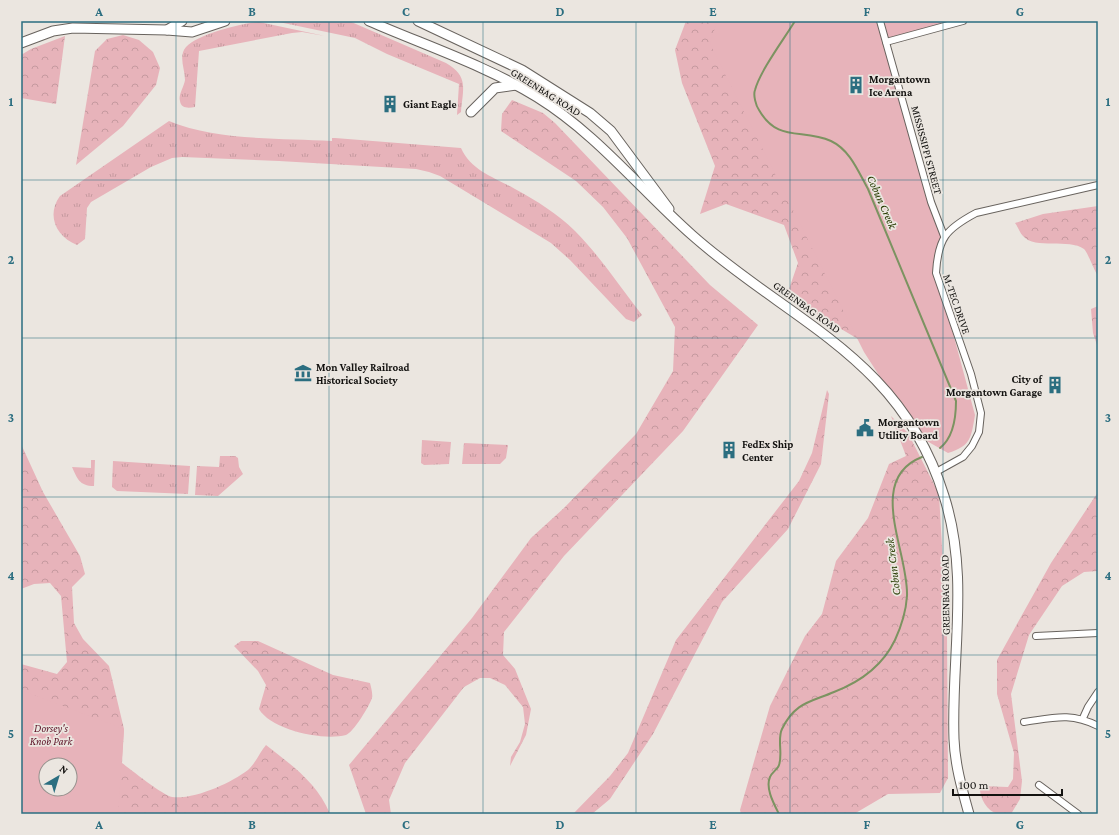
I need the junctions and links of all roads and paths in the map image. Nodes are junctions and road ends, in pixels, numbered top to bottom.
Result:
1 (182, 21) edge
2 (225, 21) edge
3 (368, 21) edge
4 (418, 21) edge
5 (880, 21) edge
6 (963, 21) edge
7 (167, 30) junction
8 (886, 42) junction
9 (21, 43) edge
10 (516, 85) junction
11 (471, 112) dead end
12 (1098, 185) edge
13 (682, 226) junction
14 (944, 236) junction
15 (936, 472) junction
16 (1098, 633) edge
17 (1036, 636) dead end
18 (1098, 692) edge
19 (1083, 718) junction
20 (1024, 722) dead end
21 (1098, 726) edge
22 (1039, 785) dead end
23 (969, 814) edge
24 (1078, 814) edge

1 - 7 main road
2 - 7 main road
3 - 10 main road, GREENBAG ROAD
4 - 13 main road, GREENBAG ROAD
5 - 8 street, MISSISSIPPI STREET
6 - 8 street
7 - 9 main road
8 - 14 street, MISSISSIPPI STREET
10 - 11 main road
10 - 13 main road, GREENBAG ROAD
12 - 14 street
13 - 15 main road, GREENBAG ROAD
14 - 15 street, M-TEC DRIVE
15 - 23 main road, GREENBAG ROAD
16 - 17 street
18 - 19 street
19 - 20 street
19 - 21 street
22 - 24 street

